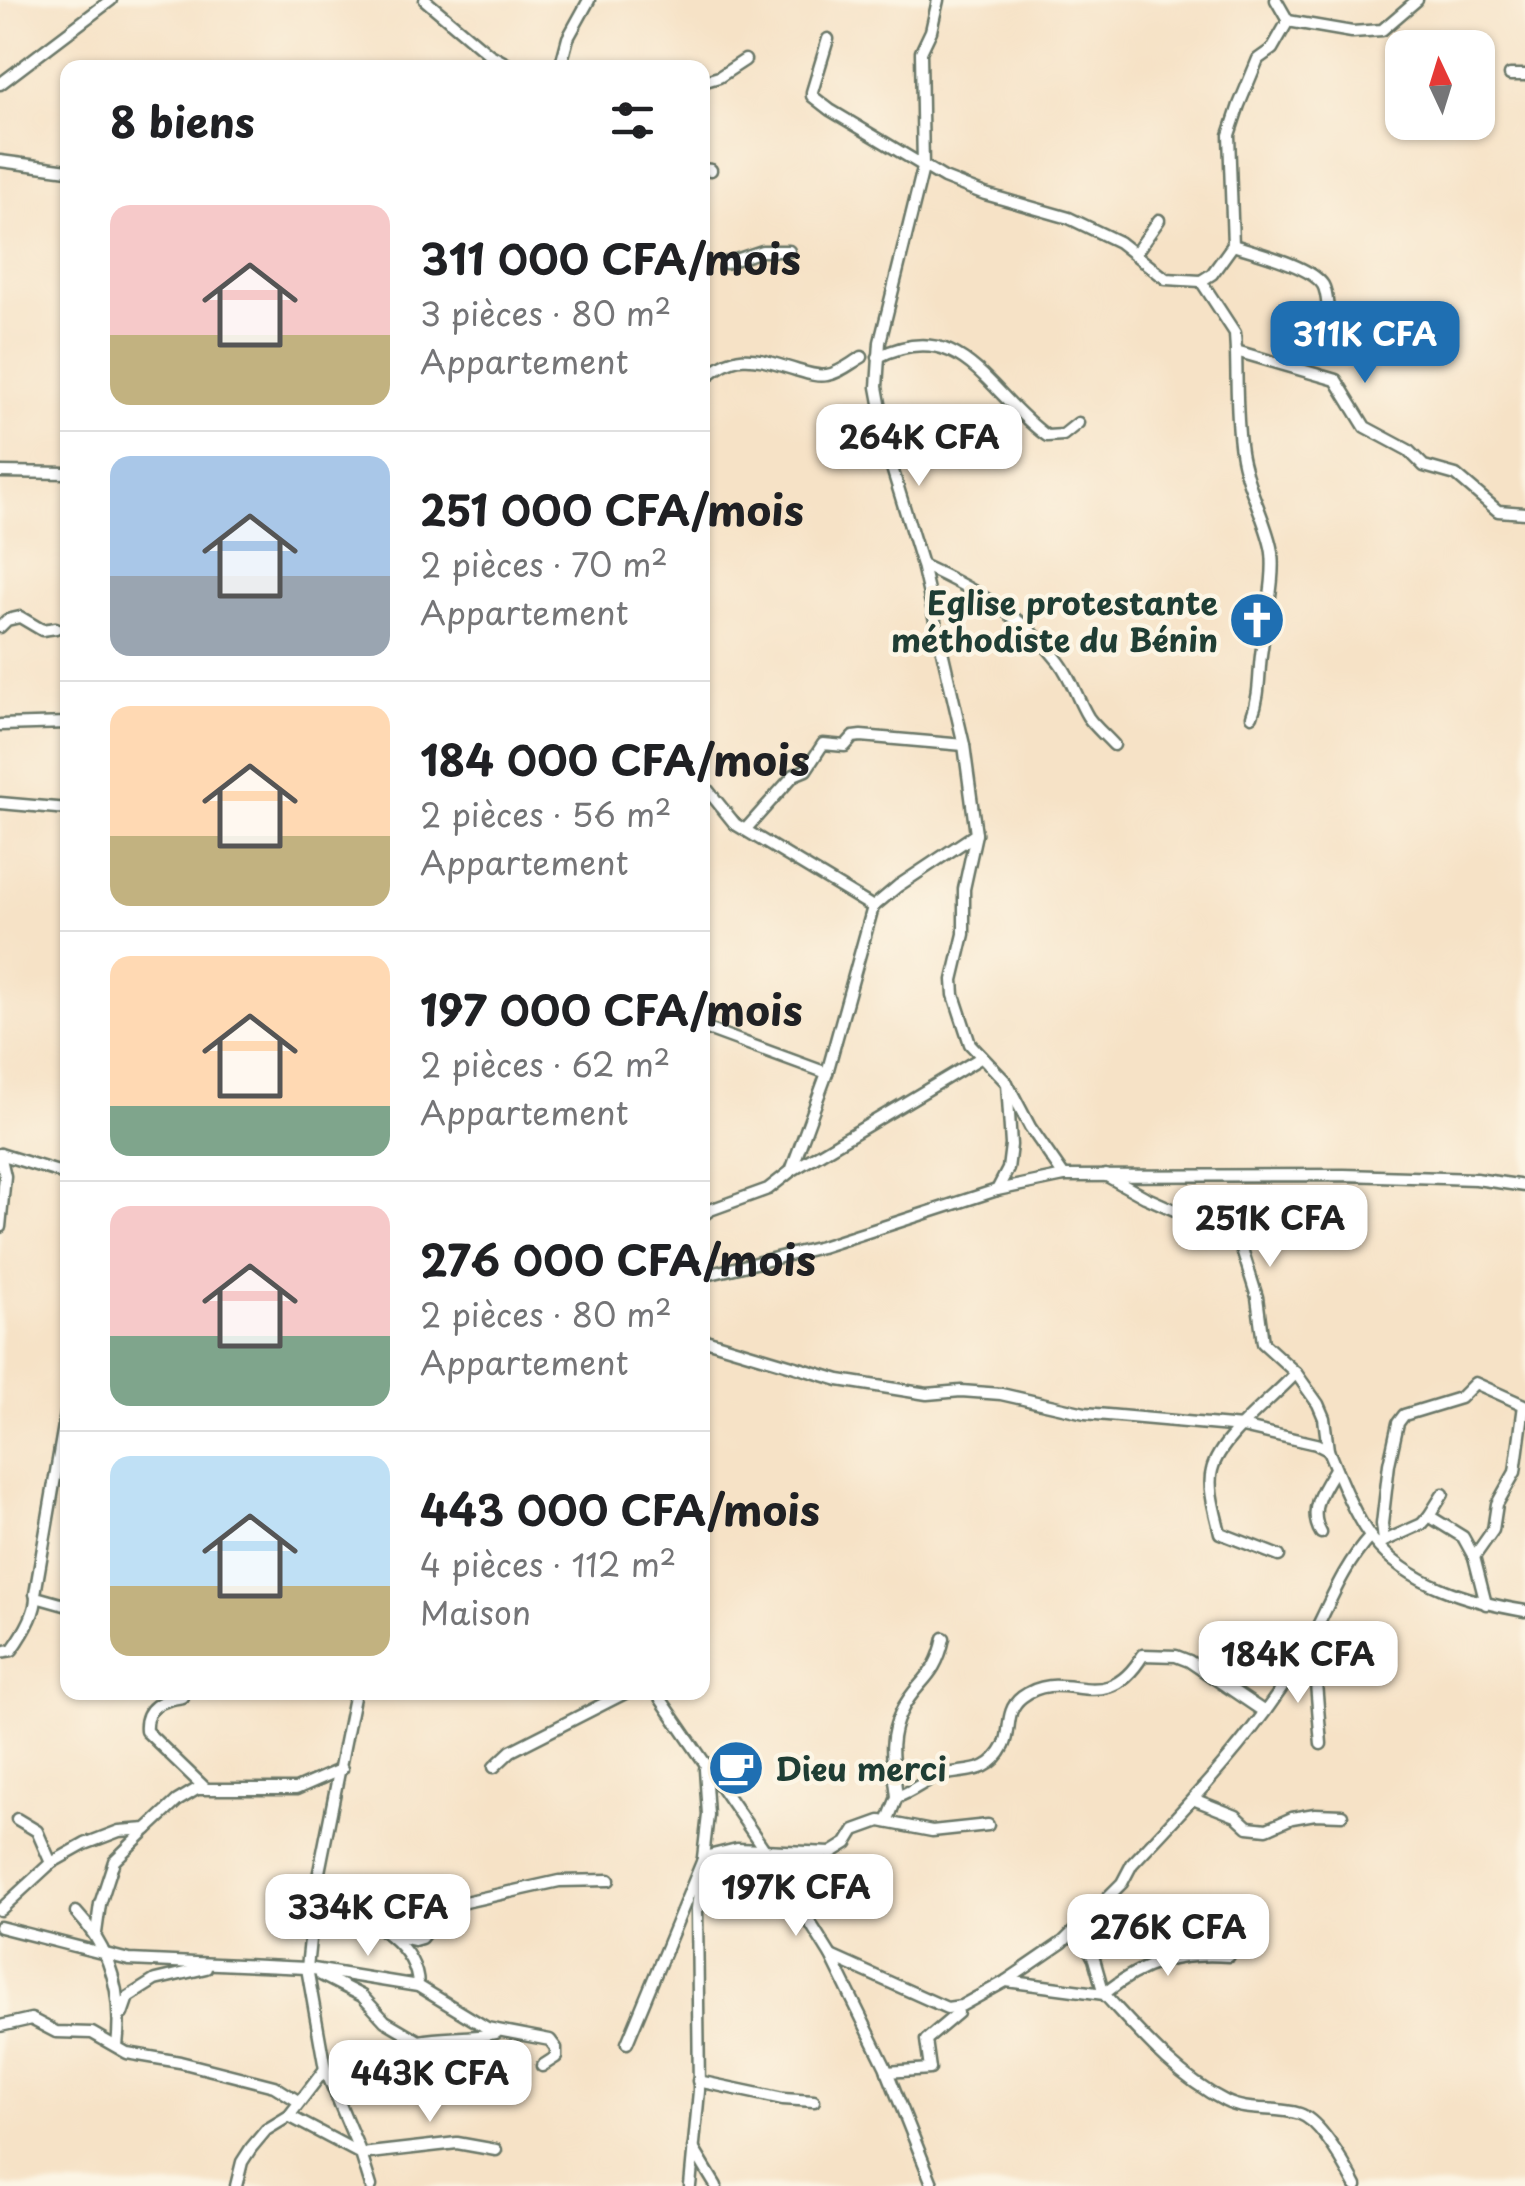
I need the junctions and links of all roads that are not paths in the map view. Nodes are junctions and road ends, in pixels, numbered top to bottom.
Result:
1 (111, 0) edge
2 (426, 0) edge
3 (588, 0) edge
4 (938, 0) edge
5 (1276, 0) edge
6 (1418, 0) edge
7 (1288, 21) junction
8 (828, 39) dead end
9 (500, 60) edge
10 (562, 60) edge
11 (745, 60) dead end
12 (1510, 74) dead end
13 (1525, 75) edge
14 (710, 80) edge
15 (0, 84) edge
16 (0, 161) edge
17 (924, 168) junction
18 (60, 169) edge
19 (1159, 220) dead end
20 (1232, 246) junction
21 (789, 251) dead end
22 (1135, 254) junction
23 (726, 263) dead end
24 (1201, 281) junction
25 (1328, 310) dead end
26 (1236, 351) junction
27 (862, 356) dead end
28 (878, 357) junction
29 (710, 375) edge
30 (1078, 424) dead end
31 (0, 472) edge
32 (60, 472) edge
33 (1525, 513) edge
34 (922, 564) junction
35 (0, 628) edge
36 (56, 628) dead end
37 (1252, 716) dead end
38 (60, 722) edge
39 (0, 725) edge
40 (964, 745) junction
41 (1114, 745) dead end
42 (710, 793) edge
43 (0, 803) edge
44 (60, 808) edge
45 (745, 830) junction
46 (976, 834) junction
47 (872, 907) junction
48 (710, 1031) edge
49 (982, 1056) junction
50 (827, 1073) junction
51 (1006, 1083) junction
52 (790, 1171) junction
53 (60, 1173) edge
54 (1103, 1174) junction
55 (1064, 1176) junction
56 (1525, 1186) edge
57 (998, 1190) junction
58 (710, 1210) edge
59 (0, 1227) edge
60 (710, 1274) edge
61 (710, 1341) edge
62 (1296, 1374) junction
63 (1242, 1427) junction
64 (1328, 1450) junction
65 (60, 1451) edge
66 (1521, 1464) edge
67 (1335, 1468) junction
68 (1443, 1494) dead end
69 (1429, 1516) junction
70 (1321, 1533) dead end
71 (1378, 1541) junction
72 (1279, 1556) dead end
73 (1474, 1557) junction
74 (36, 1597) junction
75 (60, 1604) edge
76 (1486, 1604) junction
77 (1525, 1611) edge
78 (944, 1638) dead end
79 (0, 1652) edge
80 (1302, 1658) junction
81 (166, 1700) edge
82 (355, 1700) edge
83 (611, 1700) edge
84 (662, 1700) edge
85 (666, 1700) edge
86 (666, 1706) junction
87 (1263, 1711) junction
88 (1321, 1744) dead end
89 (705, 1766) junction
90 (494, 1767) dead end
91 (342, 1769) junction
92 (205, 1788) junction
93 (897, 1796) junction
94 (1193, 1799) junction
95 (1342, 1814) dead end
96 (17, 1819) dead end
97 (887, 1822) junction
98 (988, 1825) dead end
99 (147, 1828) junction
100 (766, 1852) junction
101 (704, 1857) junction
102 (51, 1862) junction
103 (609, 1880) dead end
104 (315, 1892) junction
105 (697, 1909) junction
106 (0, 1910) edge
107 (76, 1912) dead end
108 (676, 1918) junction
109 (1077, 1926) junction
110 (0, 1927) edge
111 (383, 1931) junction
112 (96, 1934) junction
113 (106, 1954) junction
114 (831, 1956) junction
115 (1229, 1956) dead end
116 (224, 1964) junction
117 (307, 1968) junction
118 (1006, 1982) junction
119 (418, 1986) junction
120 (1104, 1994) junction
121 (958, 2013) dead end
122 (120, 2020) junction
123 (0, 2026) edge
124 (502, 2032) junction
125 (627, 2043) dead end
126 (117, 2046) junction
127 (542, 2066) dead end
128 (325, 2069) junction
129 (887, 2072) junction
130 (698, 2082) junction
131 (298, 2101) junction
132 (814, 2101) dead end
133 (289, 2116) junction
134 (693, 2148) junction
135 (496, 2150) dead end
136 (361, 2154) junction
137 (236, 2186) edge
138 (370, 2186) edge
139 (690, 2186) edge
140 (716, 2186) edge
141 (933, 2186) edge
142 (1356, 2186) edge

1 - 15 street
2 - 9 street
3 - 10 street
4 - 17 street
5 - 7 street
6 - 7 street
7 - 20 street
8 - 17 street
11 - 14 street
12 - 13 street
16 - 18 street
17 - 22 street
17 - 28 street
19 - 22 street
20 - 24 street
20 - 25 street
21 - 23 street
22 - 24 street
24 - 26 street
26 - 33 street
26 - 37 street
27 - 29 street
28 - 30 street
28 - 34 street
31 - 32 street
34 - 40 street
34 - 41 street
35 - 36 street
38 - 39 street
40 - 45 street
40 - 46 street
42 - 45 street
43 - 44 street
45 - 47 street
46 - 47 street
46 - 49 street
47 - 50 street
48 - 50 street
49 - 51 street
49 - 52 street
50 - 52 street
51 - 55 street
51 - 57 street
52 - 58 street
53 - 59 street
54 - 55 street
54 - 56 street
54 - 62 street
55 - 57 street
57 - 60 street
61 - 63 street
62 - 63 street
62 - 64 street
63 - 64 street
63 - 72 street
64 - 67 street
65 - 74 street
66 - 71 street
66 - 73 street
67 - 70 street
67 - 71 street
68 - 69 street
69 - 71 street
69 - 73 street
71 - 76 street
71 - 80 street
73 - 76 street
74 - 75 street
74 - 79 street
76 - 77 street
78 - 93 street
80 - 87 street
80 - 88 street
81 - 92 street
82 - 91 street
83 - 90 street
84 - 86 street
85 - 86 street
86 - 89 street
87 - 93 street
87 - 94 street
89 - 100 street
89 - 101 street
91 - 92 street
91 - 104 street
92 - 99 street
93 - 97 street
94 - 95 street
94 - 109 street
96 - 102 street
97 - 98 street
97 - 100 street
99 - 102 street
99 - 112 street
100 - 101 street
100 - 114 street
101 - 105 street
101 - 108 street
102 - 106 street
103 - 111 street
104 - 111 street
104 - 117 street
105 - 108 street
105 - 130 street
107 - 112 street
108 - 125 street
109 - 118 street
109 - 120 street
110 - 113 street
111 - 119 street
112 - 113 street
113 - 116 street
113 - 122 street
114 - 118 street
114 - 129 street
115 - 120 street
116 - 117 street
116 - 122 street
117 - 119 street
117 - 124 street
117 - 128 street
118 - 120 street
119 - 124 street
120 - 142 street
121 - 129 street
122 - 126 street
123 - 126 street
124 - 127 street
126 - 131 street
128 - 131 street
128 - 136 street
129 - 141 street
130 - 132 street
130 - 134 street
131 - 133 street
133 - 136 street
133 - 137 street
134 - 139 street
134 - 140 street
135 - 136 street
136 - 138 street

